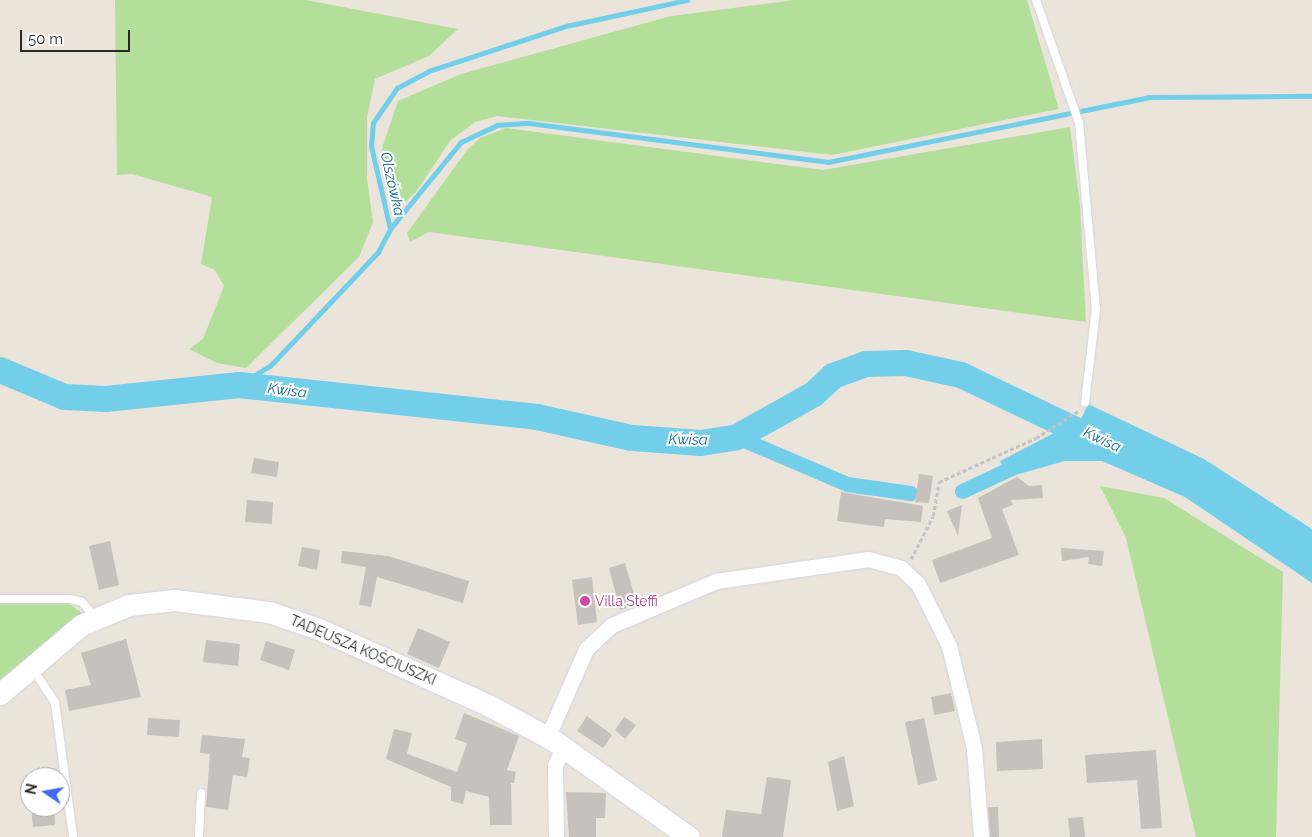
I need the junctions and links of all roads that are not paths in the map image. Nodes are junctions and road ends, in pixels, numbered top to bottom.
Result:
1 (1036, 0) edge
2 (1086, 402) road end
3 (0, 599) edge
4 (96, 618) junction
5 (26, 673) junction
6 (0, 694) edge
7 (555, 742) junction
8 (201, 792) dead end
9 (73, 837) edge
10 (200, 837) edge
11 (556, 837) edge
12 (689, 837) edge
13 (982, 837) edge

1 - 2 lane
3 - 4 lane
4 - 5 main road, TADEUSZA KOŚCIUSZKI
4 - 7 main road, TADEUSZA KOŚCIUSZKI
5 - 6 main road, TADEUSZA KOŚCIUSZKI
5 - 9 lane
7 - 11 street
7 - 12 main road, TADEUSZA KOŚCIUSZKI
7 - 13 street
8 - 10 lane

